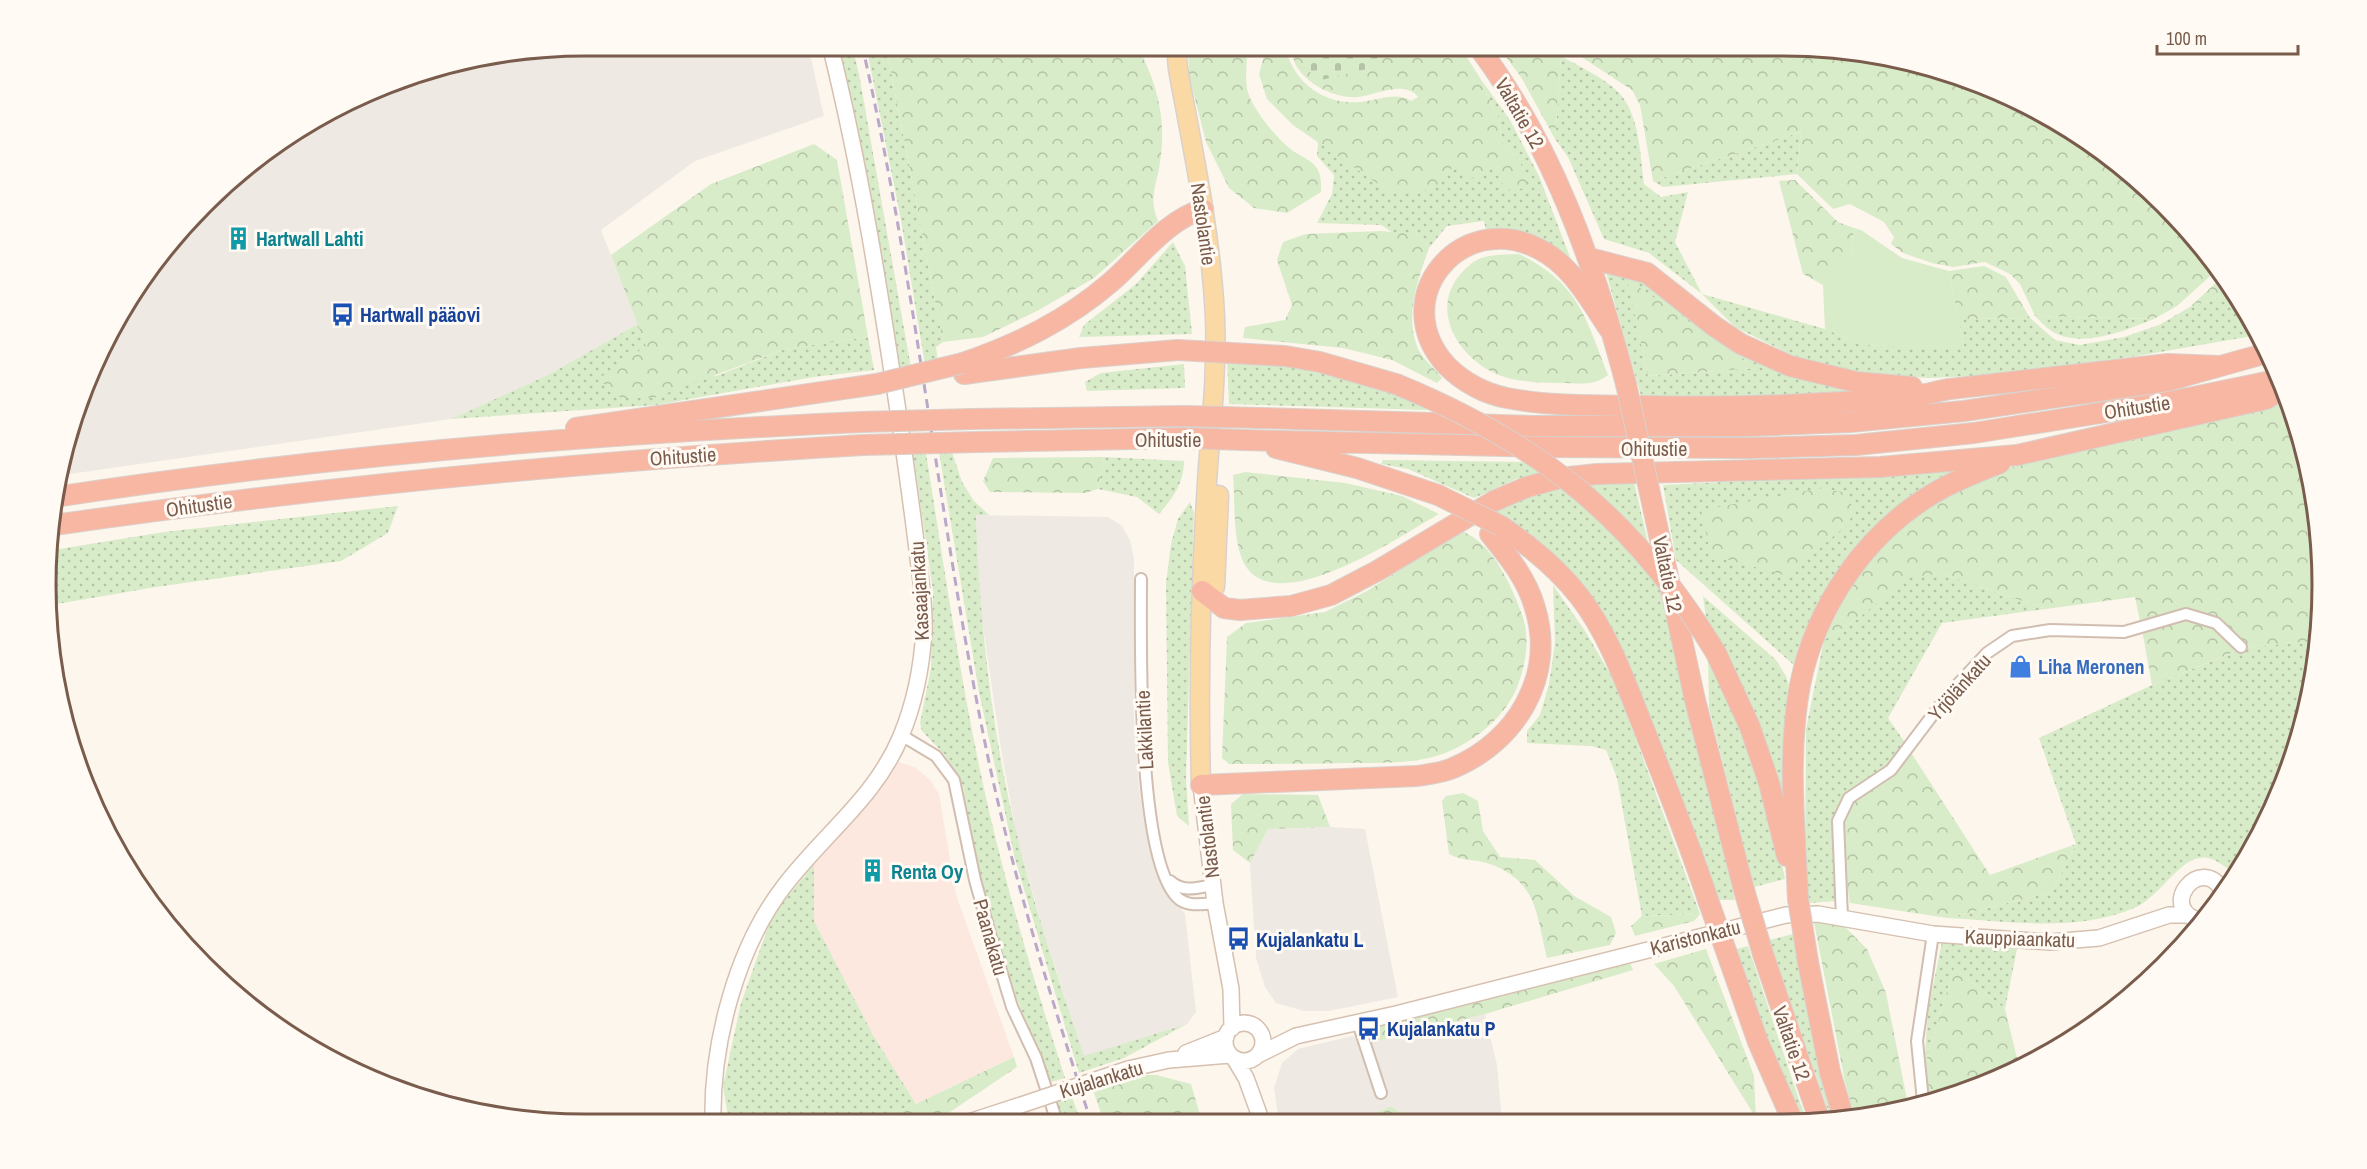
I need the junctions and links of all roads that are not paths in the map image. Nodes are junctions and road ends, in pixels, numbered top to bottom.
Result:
1 (832, 56) edge
2 (1177, 56) edge
3 (1484, 56) edge
4 (1203, 209) junction
5 (1589, 258) junction
6 (1612, 333) junction
7 (2259, 355) edge
8 (2219, 366) junction
9 (963, 369) junction
10 (2271, 381) edge
11 (1948, 390) junction
12 (2275, 393) edge
13 (1244, 440) junction
14 (467, 446) junction
15 (2017, 455) junction
16 (63, 496) edge
17 (59, 524) edge
18 (1495, 530) junction
19 (1141, 579) dead end
20 (1208, 596) junction
21 (2241, 647) dead end
22 (902, 735) junction
23 (1201, 785) junction
24 (1167, 879) junction
25 (2219, 882) edge
26 (1213, 885) junction
27 (2184, 889) junction
28 (1798, 899) junction
29 (1215, 903) junction
30 (2194, 917) edge
31 (1842, 918) junction
32 (2192, 919) edge
33 (2140, 924) junction
34 (1933, 934) junction
35 (1231, 989) junction
36 (1358, 1023) junction
37 (1254, 1027) junction
38 (1229, 1032) junction
39 (1296, 1036) junction
40 (1232, 1056) junction
41 (1257, 1056) junction
42 (1169, 1060) junction
43 (714, 1087) junction
44 (1381, 1093) dead end
45 (1922, 1094) edge
46 (1841, 1110) edge
47 (1817, 1112) edge
48 (713, 1114) edge
49 (717, 1114) edge
50 (994, 1114) edge
51 (1054, 1114) edge
52 (1260, 1114) edge
53 (1260, 1114) edge
54 (1789, 1114) edge

1 - 22 street, Kasaajankatu
2 - 4 main road, Nastolantie
3 - 5 highway, Valtatie 12
4 - 9 highway
4 - 20 main road, Nastolantie
5 - 6 highway, Valtatie 12
5 - 11 highway
6 - 11 highway
6 - 47 highway, Valtatie 12, bridge
7 - 8 highway, Ohitustie
8 - 11 highway
8 - 14 highway, Ohitustie, bridge
9 - 14 highway, bridge
9 - 28 highway, bridge
10 - 13 highway, Ohitustie
12 - 15 highway
13 - 17 highway, Ohitustie, bridge
13 - 18 highway, bridge
14 - 16 highway, Ohitustie
15 - 20 highway
15 - 28 highway
18 - 23 highway
18 - 54 highway, bridge
19 - 24 street, Lakkilantie
20 - 23 main road, Nastolantie
21 - 31 street, Yrjölänkatu
22 - 43 street, Kasaajankatu
22 - 51 street, Paanakatu
23 - 26 street, Nastolantie
24 - 26 street
24 - 29 street, Lakkilantie
25 - 27 street
26 - 29 street, Nastolantie
27 - 30 street
27 - 33 street
28 - 46 highway, bridge
29 - 35 street, Nastolantie
31 - 34 street, Karistonkatu
31 - 36 street, Karistonkatu
32 - 33 street, Kauppiaankatu
33 - 34 street, Kauppiaankatu
34 - 45 street
35 - 37 street, Nastolantie
35 - 38 street, Nastolantie
36 - 39 street, Karistonkatu
36 - 44 street
37 - 38 street
37 - 39 street, Karistonkatu
37 - 41 street
38 - 40 street
38 - 42 street, Kujalankatu
39 - 41 street, Karistonkatu
40 - 41 street
40 - 42 street, Kujalankatu
40 - 53 street
41 - 52 street
42 - 50 street, Kujalankatu, bridge
43 - 48 street, Kasaajankatu
43 - 49 street, Kasaajankatu

